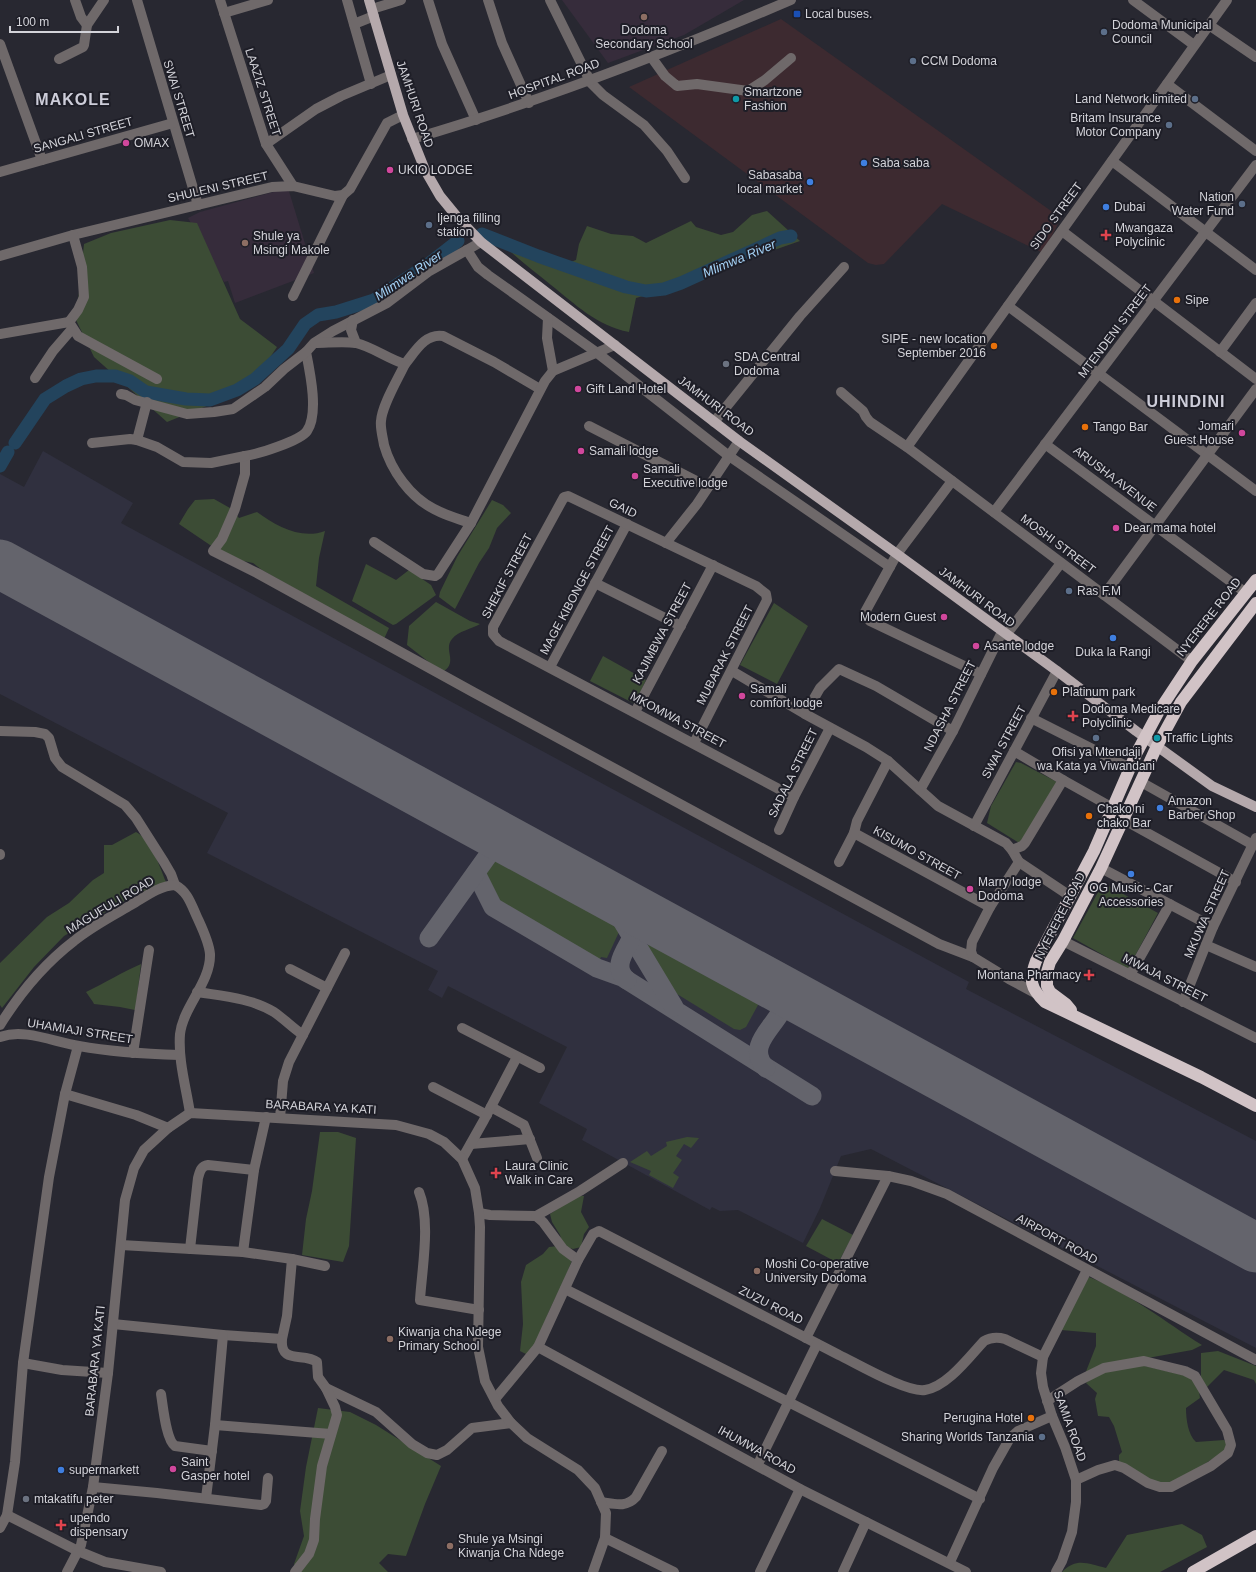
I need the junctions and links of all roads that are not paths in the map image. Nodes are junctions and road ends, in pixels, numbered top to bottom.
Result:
1 (75, 0) edge
2 (104, 0) edge
3 (137, 0) edge
4 (220, 0) edge
5 (268, 0) edge
6 (347, 0) edge
7 (401, 0) edge
8 (428, 0) edge
9 (488, 0) edge
10 (550, 0) edge
11 (791, 0) edge
12 (1133, 0) edge
13 (1227, 0) edge
14 (372, 8) edge
15 (224, 13) junction
16 (354, 24) junction
17 (87, 25) junction
18 (1209, 25) junction
19 (0, 44) edge
20 (1194, 45) junction
21 (2, 56) edge
22 (1256, 57) edge
23 (652, 58) junction
24 (791, 58) dead end
25 (59, 59) dead end
26 (391, 75) junction
27 (589, 81) junction
28 (372, 84) junction
29 (1167, 84) junction
30 (529, 102) junction
31 (403, 115) junction
32 (476, 120) junction
33 (172, 123) junction
34 (412, 139) junction
35 (266, 144) junction
36 (1256, 151) edge
37 (42, 160) junction
38 (1112, 161) junction
39 (1256, 164) edge
40 (0, 172) edge
41 (685, 178) dead end
42 (293, 186) junction
43 (343, 195) junction
44 (198, 205) junction
45 (1062, 231) junction
46 (1206, 232) junction
47 (73, 235) junction
48 (481, 242) junction
49 (467, 250) junction
50 (0, 256) edge
51 (844, 267) dead end
52 (1256, 270) edge
53 (293, 296) dead end
54 (1153, 301) junction
55 (1256, 303) edge
56 (1008, 306) junction
57 (548, 318) junction
58 (353, 320) junction
59 (71, 325) junction
60 (0, 334) edge
61 (314, 343) junction
62 (356, 343) junction
63 (614, 345) junction
64 (306, 352) junction
65 (596, 352) junction
66 (1220, 352) junction
67 (405, 364) junction
68 (553, 370) junction
69 (1098, 373) junction
70 (35, 378) dead end
71 (157, 379) dead end
72 (1256, 379) edge
73 (540, 388) junction
74 (1256, 389) edge
75 (841, 392) dead end
76 (121, 394) dead end
77 (147, 402) junction
78 (714, 422) junction
79 (589, 426) dead end
80 (137, 440) junction
81 (739, 441) junction
82 (92, 443) dead end
83 (1045, 444) junction
84 (907, 447) junction
85 (1207, 455) junction
86 (245, 456) junction
87 (729, 456) junction
88 (952, 481) junction
89 (708, 487) junction
90 (1256, 491) edge
91 (568, 496) joint
92 (994, 512) junction
93 (471, 522) junction
94 (627, 524) junction
95 (1155, 526) junction
96 (374, 542) dead end
97 (666, 543) junction
98 (897, 554) junction
99 (1061, 563) junction
100 (713, 565) junction
101 (890, 567) junction
102 (1256, 580) edge
103 (595, 583) junction
104 (1246, 593) junction
105 (1104, 595) junction
106 (768, 600) joint
107 (1256, 603) edge
108 (681, 626) junction
109 (1004, 634) junction
110 (1192, 661) junction
111 (550, 668) junction
112 (732, 671) junction
113 (1057, 671) junction
114 (981, 674) junction
115 (635, 712) junction
116 (805, 714) junction
117 (1031, 718) junction
118 (830, 728) junction
119 (0, 730) edge
120 (953, 731) junction
121 (1144, 736) junction
122 (694, 743) junction
123 (1157, 746) junction
124 (1014, 751) junction
125 (888, 761) junction
126 (1130, 768) junction
127 (1063, 780) junction
128 (1141, 782) junction
129 (920, 790) junction
130 (794, 797) junction
131 (1256, 807) edge
132 (1113, 808) junction
133 (1124, 820) junction
134 (974, 826) junction
135 (779, 830) dead end
136 (854, 833) junction
137 (1254, 842) edge
138 (1012, 850) junction
139 (839, 862) dead end
140 (1019, 862) junction
141 (1101, 868) junction
142 (1236, 882) junction
143 (175, 885) junction
144 (1070, 896) junction
145 (1170, 904) junction
146 (990, 907) junction
147 (1213, 927) junction
148 (1063, 942) junction
149 (1206, 945) junction
150 (149, 950) dead end
151 (345, 953) dead end
152 (973, 957) junction
153 (1256, 967) edge
154 (290, 969) dead end
155 (1130, 975) junction
156 (327, 988) junction
157 (196, 992) junction
158 (1037, 994) junction
159 (1184, 1002) junction
160 (1076, 1016) junction
161 (0, 1025) edge
162 (462, 1028) dead end
163 (303, 1035) junction
164 (0, 1037) edge
165 (1256, 1038) edge
166 (78, 1046) junction
167 (133, 1053) junction
168 (180, 1055) junction
169 (517, 1057) junction
170 (540, 1068) dead end
171 (432, 1087) dead end
172 (65, 1094) junction
173 (1256, 1106) edge
174 (489, 1111) junction
175 (190, 1113) junction
176 (266, 1117) junction
177 (280, 1118) junction
178 (168, 1128) junction
179 (530, 1139) junction
180 (471, 1144) junction
181 (537, 1158) dead end
182 (462, 1159) junction
183 (623, 1163) dead end
184 (254, 1170) junction
185 (835, 1171) dead end
186 (888, 1176) junction
187 (419, 1192) dead end
188 (479, 1213) junction
189 (536, 1216) junction
190 (121, 1245) junction
191 (190, 1249) junction
192 (243, 1252) junction
193 (292, 1259) junction
194 (578, 1260) junction
195 (325, 1266) dead end
196 (1086, 1270) junction
197 (565, 1289) junction
198 (479, 1310) junction
199 (113, 1324) junction
200 (223, 1336) junction
201 (806, 1338) junction
202 (282, 1339) junction
203 (817, 1344) junction
204 (538, 1347) junction
205 (1043, 1357) junction
206 (1256, 1360) edge
207 (23, 1362) junction
208 (108, 1373) junction
209 (326, 1388) junction
210 (161, 1394) dead end
211 (495, 1399) junction
212 (1047, 1401) junction
213 (790, 1402) junction
214 (1052, 1416) junction
215 (511, 1423) junction
216 (215, 1425) junction
217 (331, 1434) junction
218 (212, 1451) junction
219 (662, 1451) dead end
220 (758, 1464) junction
221 (268, 1478) dead end
222 (1076, 1480) junction
223 (93, 1487) junction
224 (800, 1488) junction
225 (206, 1498) junction
226 (980, 1499) junction
227 (601, 1502) junction
228 (7, 1515) junction
229 (866, 1522) junction
230 (0, 1528) edge
231 (1256, 1536) edge
232 (605, 1538) junction
233 (78, 1551) junction
234 (950, 1562) junction
235 (67, 1572) edge
236 (161, 1572) edge
237 (295, 1572) edge
238 (593, 1572) edge
239 (674, 1572) edge
240 (760, 1572) edge
241 (843, 1572) edge
242 (966, 1572) edge
243 (1056, 1572) edge
244 (1193, 1572) edge

1 - 17 street
2 - 17 street
3 - 33 street, SWAI STREET
4 - 15 street, LAAZIZ STREET
5 - 15 street
6 - 16 street
7 - 14 street
8 - 32 street
9 - 30 street
10 - 27 street
11 - 23 street, HOSPITAL ROAD
12 - 20 street
13 - 18 street, SIDO STREET
14 - 16 street
14 - 26 main road, JAMHURI ROAD
15 - 35 street, LAAZIZ STREET
16 - 28 street
17 - 25 street
18 - 20 street, SIDO STREET
18 - 22 street
19 - 21 street
20 - 29 street, SIDO STREET
21 - 37 street
23 - 24 street
23 - 27 street, HOSPITAL ROAD
26 - 28 street
26 - 31 main road, JAMHURI ROAD
27 - 30 street, HOSPITAL ROAD
27 - 41 street
28 - 35 street
29 - 36 street
29 - 38 street, SIDO STREET
30 - 32 street, HOSPITAL ROAD
31 - 34 main road, JAMHURI ROAD
31 - 43 street
32 - 34 street, HOSPITAL ROAD
33 - 37 street, SANGALI STREET
33 - 44 street, SWAI STREET
34 - 48 main road, JAMHURI ROAD
35 - 42 street, LAAZIZ STREET
37 - 40 street, SANGALI STREET
38 - 45 street, SIDO STREET
38 - 46 street
39 - 46 street, MTENDENI STREET
42 - 43 street, SHULENI STREET
42 - 44 street, SHULENI STREET
43 - 53 street
44 - 47 street, SHULENI STREET
45 - 54 street
45 - 56 street, SIDO STREET
46 - 52 street
46 - 54 street, MTENDENI STREET
47 - 50 street, SHULENI STREET
47 - 59 street
48 - 49 street
48 - 63 main road, JAMHURI ROAD
49 - 57 street
49 - 58 street
51 - 78 street
54 - 66 street
54 - 69 street, MTENDENI STREET
55 - 66 street
56 - 69 street
56 - 84 street, SIDO STREET
57 - 65 street
57 - 68 street
58 - 61 street
58 - 62 street
59 - 60 street
59 - 70 street
59 - 71 street
61 - 62 street
61 - 64 street
62 - 67 street
63 - 65 street
63 - 78 main road, JAMHURI ROAD
64 - 77 street
64 - 86 street
65 - 68 street
65 - 87 street
66 - 72 street
67 - 73 street
67 - 93 street
68 - 73 street
69 - 83 street, MTENDENI STREET
69 - 85 street
73 - 93 street
74 - 85 street
75 - 84 street, MOSHI STREET
76 - 77 street
77 - 80 street
78 - 81 main road, JAMHURI ROAD
79 - 89 street
80 - 82 street
80 - 86 street
81 - 87 street
81 - 98 main road, JAMHURI ROAD
83 - 92 street, MTENDENI STREET
83 - 95 street, ARUSHA AVENUE
84 - 88 street, MOSHI STREET
85 - 90 street
85 - 95 street
86 - 152 street
87 - 89 street
87 - 101 street
88 - 92 street, MOSHI STREET
88 - 98 street
89 - 97 street
91 - 94 street, GAID
91 - 111 street, SHEKIF STREET
92 - 99 street, MOSHI STREET
93 - 96 street
94 - 97 street, GAID
94 - 103 street, MAGE KIBONGE STREET
95 - 104 street, ARUSHA AVENUE
95 - 105 street
97 - 100 street, GAID
98 - 101 street
98 - 109 main road, JAMHURI ROAD
99 - 105 street, MOSHI STREET
99 - 109 street, NDASHA STREET
100 - 106 street, GAID
100 - 108 street, KAJIMBWA STREET
101 - 114 street
102 - 104 highway, NYERERE ROAD
103 - 108 street
103 - 111 street, MAGE KIBONGE STREET
104 - 110 highway, NYERERE ROAD
105 - 110 street, MOSHI STREET
106 - 112 street, MUBARAK STREET
107 - 123 highway, NYERERE ROAD
108 - 115 street, KAJIMBWA STREET
109 - 113 main road, JAMHURI ROAD
109 - 114 street, NDASHA STREET
110 - 121 highway, NYERERE ROAD
111 - 115 street, MKOMWA STREET
112 - 116 street
112 - 122 street, MUBARAK STREET
113 - 117 street, SWAI STREET
113 - 121 main road, JAMHURI ROAD
114 - 120 street, NDASHA STREET
115 - 122 street, MKOMWA STREET
116 - 118 street
116 - 120 street
117 - 124 street, SWAI STREET
117 - 126 street
118 - 125 street
118 - 130 street, SADALA STREET
119 - 143 street
120 - 129 street, NDASHA STREET
121 - 123 main road, JAMHURI ROAD
121 - 126 highway, NYERERE ROAD
122 - 130 street, MKOMWA STREET
123 - 128 highway, NYERERE ROAD
123 - 131 main road, JAMHURI ROAD
124 - 127 street
124 - 134 street, SWAI STREET
125 - 129 street
125 - 136 street
126 - 132 highway, NYERERE ROAD
127 - 132 street
127 - 138 street
128 - 133 highway, NYERERE ROAD
128 - 137 street
129 - 134 street
130 - 135 street, SADALA STREET
132 - 144 highway, NYERERE ROAD
133 - 141 highway, NYERERE ROAD
133 - 142 street
134 - 138 street
136 - 139 street
136 - 146 street, KISUMO STREET
137 - 142 street, MKUWA STREET
138 - 140 street
140 - 144 street
140 - 146 street
141 - 145 street
141 - 148 highway, NYERERE ROAD
142 - 147 street, MKUWA STREET
143 - 157 street
143 - 161 street, MAGUFULI ROAD
144 - 158 highway, NYERERE ROAD
145 - 147 street
145 - 155 street
146 - 152 street
147 - 149 street, MKUWA STREET
148 - 155 street, MWAJA STREET
148 - 160 highway, NYERERE ROAD
149 - 153 street
149 - 159 street, MKUWA STREET
150 - 167 street
151 - 156 street
152 - 158 street
154 - 156 street
155 - 159 street, MWAJA STREET
156 - 163 street
157 - 163 street
157 - 168 street
158 - 160 highway
159 - 165 street, MWAJA STREET
160 - 173 highway
162 - 169 street
163 - 177 street
164 - 166 street, UHAMIAJI STREET
166 - 167 street, UHAMIAJI STREET
166 - 172 street
167 - 168 street, UHAMIAJI STREET
168 - 175 street
169 - 170 street
169 - 174 street
171 - 174 street
172 - 178 street
172 - 207 street
174 - 179 street
174 - 180 street
175 - 176 street, BARABARA YA KATI
175 - 178 street, BARABARA YA KATI
176 - 177 street, BARABARA YA KATI
176 - 184 street
177 - 182 street, BARABARA YA KATI
178 - 190 street, BARABARA YA KATI
179 - 180 street
179 - 181 street
180 - 182 street
182 - 188 street, BARABARA YA KATI
183 - 189 street
184 - 191 street
184 - 192 street
185 - 186 street, AIRPORT ROAD
186 - 196 street, AIRPORT ROAD
186 - 201 street
187 - 198 street
188 - 189 street
188 - 198 street, BARABARA YA KATI
189 - 194 street
190 - 191 street
190 - 199 street, BARABARA YA KATI
191 - 192 street
192 - 193 street
193 - 195 street
193 - 202 street
194 - 197 street, ZUZU ROAD
194 - 201 street, ZUZU ROAD
196 - 205 street, SAMIA ROAD
196 - 206 street, AIRPORT ROAD
197 - 204 street, ZUZU ROAD
197 - 213 street
198 - 211 street, BARABARA YA KATI
199 - 200 street
199 - 208 street, BARABARA YA KATI
200 - 202 street
200 - 216 street
201 - 203 street, ZUZU ROAD
202 - 209 street
203 - 205 street, ZUZU ROAD
203 - 213 street
204 - 211 street, ZUZU ROAD
204 - 220 street, IHUMWA ROAD
205 - 212 street, SAMIA ROAD
207 - 208 street
207 - 228 street
208 - 223 street, BARABARA YA KATI
209 - 215 street
209 - 217 street
210 - 218 street
211 - 215 street, BARABARA YA KATI
212 - 214 street, SAMIA ROAD
212 - 222 street
213 - 220 street
213 - 226 street
214 - 222 street, SAMIA ROAD
214 - 226 street
215 - 227 street, BARABARA YA KATI
216 - 217 street
216 - 218 street
217 - 237 street
218 - 225 street
219 - 227 street
220 - 224 street, IHUMWA ROAD
221 - 225 street
222 - 243 street, SAMIA ROAD
223 - 225 street
223 - 233 street, BARABARA YA KATI
224 - 229 street, IHUMWA ROAD
224 - 240 street
226 - 234 street
227 - 232 street, BARABARA YA KATI
228 - 230 street
228 - 233 street
229 - 234 street, IHUMWA ROAD
229 - 241 street
231 - 244 highway
232 - 238 street, BARABARA YA KATI
232 - 239 street
233 - 235 street, BARABARA YA KATI
233 - 236 street
234 - 242 street, IHUMWA ROAD

